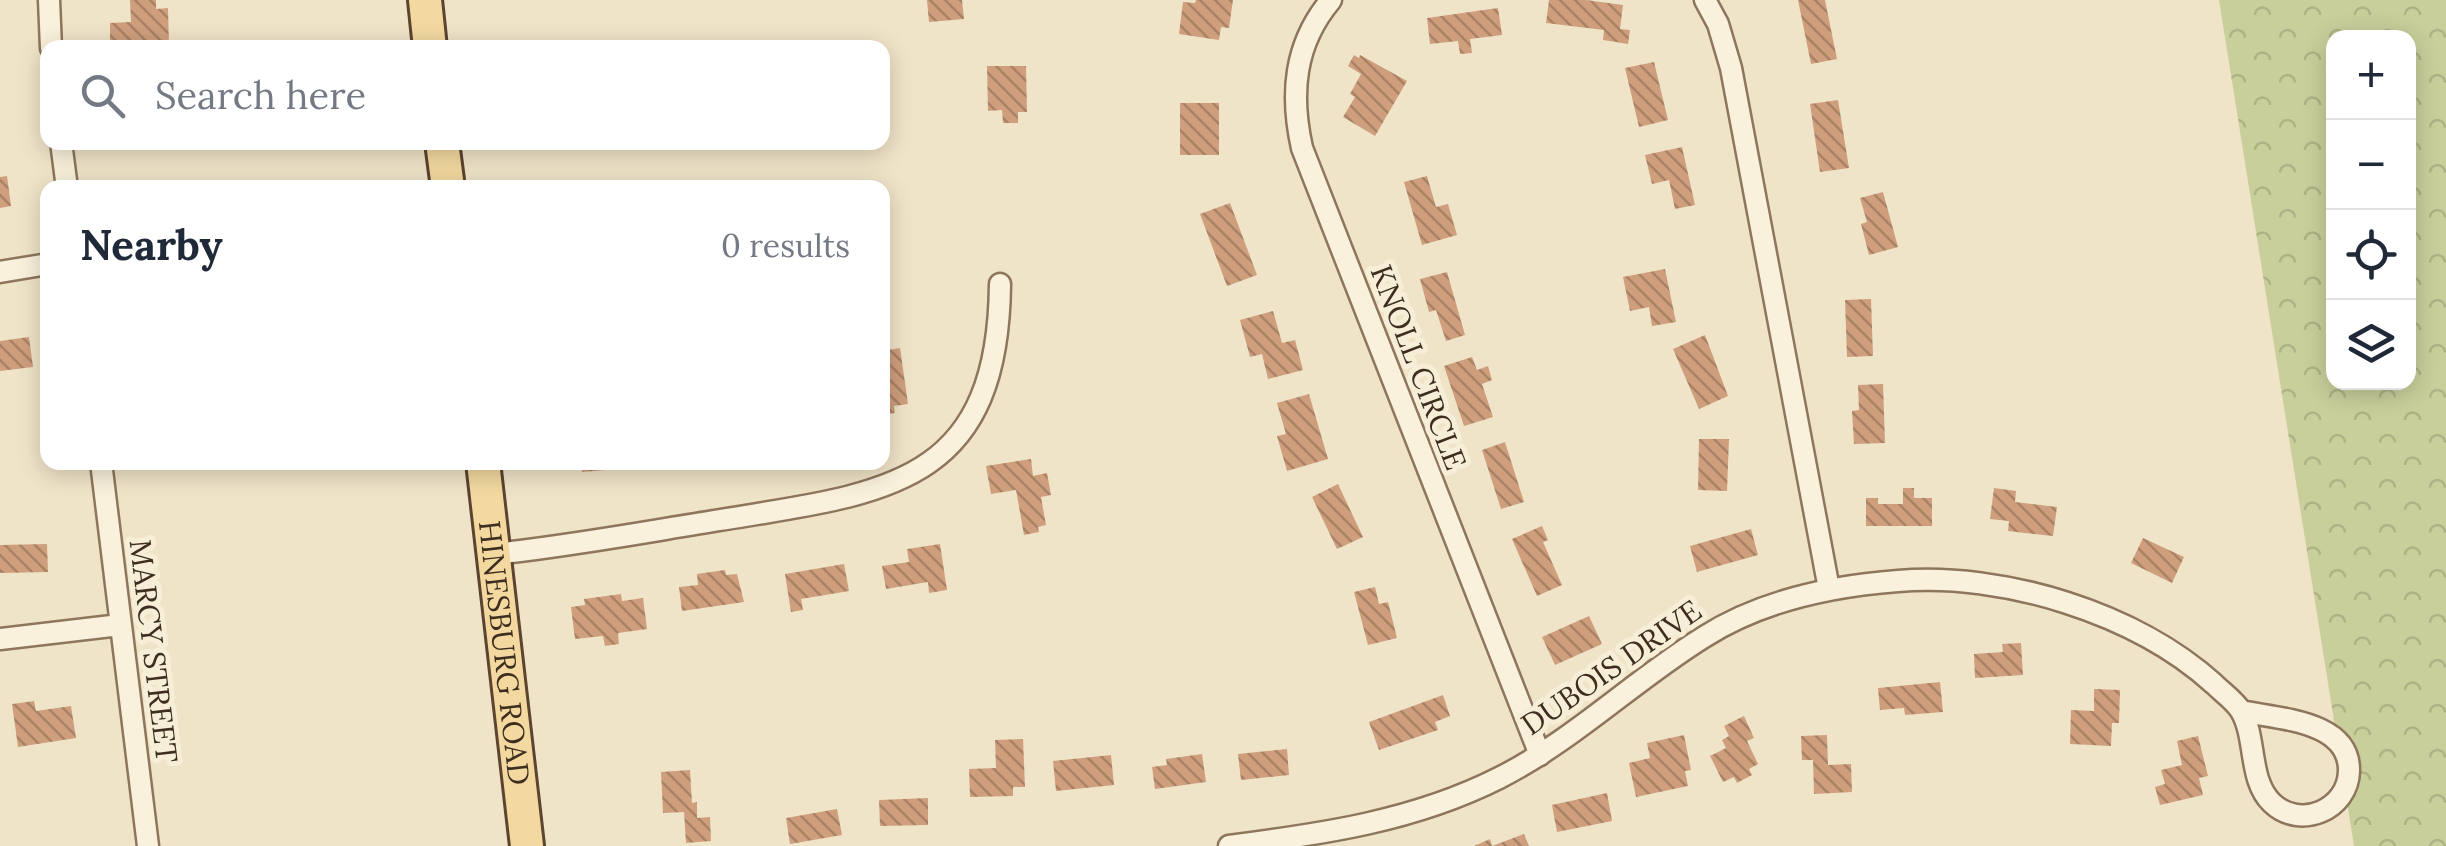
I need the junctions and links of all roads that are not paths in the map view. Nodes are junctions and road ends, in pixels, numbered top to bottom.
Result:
1 (49, 0) edge
2 (424, 0) edge
3 (1331, 0) edge
4 (1705, 0) edge
5 (51, 40) edge
6 (429, 40) edge
7 (62, 150) edge
8 (443, 150) edge
9 (66, 180) edge
10 (447, 180) edge
11 (40, 265) edge
12 (0, 272) edge
13 (1000, 284) dead end
14 (101, 470) edge
15 (483, 470) edge
16 (494, 554) junction
17 (1829, 589) junction
18 (120, 625) junction
19 (0, 639) edge
20 (2241, 711) junction
21 (1540, 755) junction
22 (148, 846) edge
23 (527, 846) edge
24 (1229, 846) edge

1 - 5 street
2 - 6 main road
3 - 21 street, KNOLL CIRCLE
4 - 17 street
7 - 9 street
8 - 10 main road
11 - 12 street
13 - 16 street
14 - 18 street, MARCY STREET
15 - 16 main road, HINESBURG ROAD
16 - 23 main road, HINESBURG ROAD
17 - 20 street, DUBOIS DRIVE
17 - 21 street, DUBOIS DRIVE
18 - 19 street
18 - 22 street, MARCY STREET
20 - 20 street
21 - 24 street, DUBOIS DRIVE

